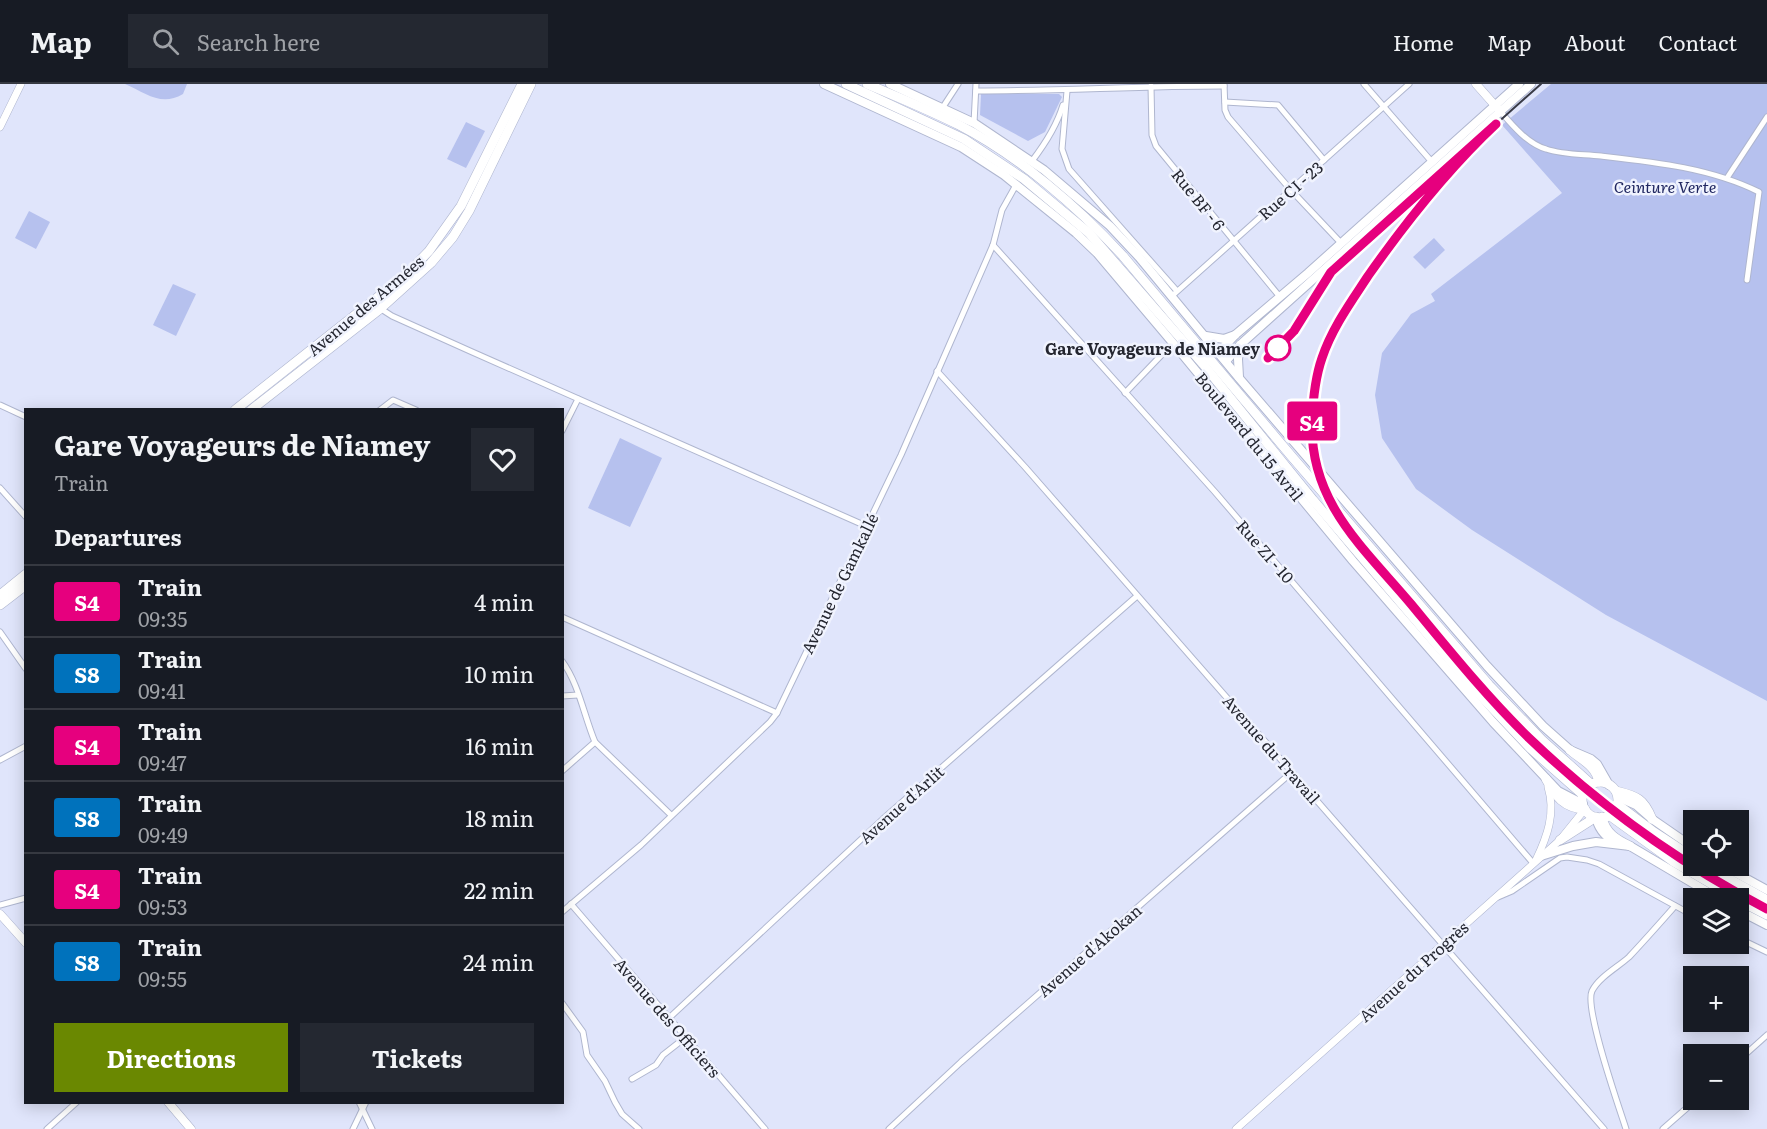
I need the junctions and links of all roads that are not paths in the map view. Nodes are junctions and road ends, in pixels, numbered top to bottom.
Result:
1 (21, 84) edge
2 (522, 84) edge
3 (531, 84) edge
4 (824, 84) edge
5 (846, 84) edge
6 (867, 84) edge
7 (890, 84) edge
8 (958, 84) edge
9 (976, 84) edge
10 (1364, 84) edge
11 (1409, 84) edge
12 (1476, 84) edge
13 (1519, 84) edge
14 (1531, 84) edge
15 (1224, 85) edge
16 (1150, 86) junction
17 (976, 91) junction
18 (1066, 91) junction
19 (1224, 102) junction
20 (943, 107) junction
21 (1383, 107) junction
22 (1497, 108) junction
23 (1767, 117) edge
24 (974, 123) junction
25 (0, 127) edge
26 (1324, 160) junction
27 (1032, 161) junction
28 (1432, 162) junction
29 (1727, 178) junction
30 (1016, 185) junction
31 (1290, 189) junction
32 (1233, 240) junction
33 (1341, 243) junction
34 (993, 245) junction
35 (1747, 280) dead end
36 (1174, 294) junction
37 (1281, 298) junction
38 (371, 303) junction
39 (380, 309) junction
40 (1248, 331) junction
41 (1205, 335) junction
42 (1235, 335) junction
43 (1173, 343) junction
44 (1241, 344) junction
45 (1219, 352) junction
46 (1226, 361) junction
47 (937, 371) junction
48 (1239, 378) junction
49 (1125, 393) junction
50 (578, 399) junction
51 (0, 405) edge
52 (241, 408) edge
53 (254, 408) edge
54 (383, 408) edge
55 (411, 408) edge
56 (24, 416) edge
57 (564, 427) edge
58 (0, 488) edge
59 (2, 496) edge
60 (24, 515) edge
61 (866, 526) junction
62 (24, 576) edge
63 (24, 587) edge
64 (0, 594) edge
65 (1137, 596) junction
66 (0, 605) edge
67 (564, 618) edge
68 (0, 632) edge
69 (564, 665) edge
70 (24, 666) edge
71 (578, 695) junction
72 (564, 696) edge
73 (777, 713) junction
74 (595, 742) junction
75 (24, 747) edge
76 (1570, 750) junction
77 (0, 760) edge
78 (564, 769) edge
79 (1292, 772) junction
80 (1545, 778) junction
81 (1595, 783) junction
82 (1615, 794) junction
83 (1584, 803) junction
84 (671, 816) junction
85 (1601, 817) junction
86 (1652, 819) joint
87 (1560, 840) junction
88 (1683, 840) edge
89 (1617, 843) junction
90 (1630, 846) junction
91 (1683, 851) edge
92 (1536, 861) junction
93 (1724, 876) edge
94 (1741, 876) edge
95 (1701, 888) edge
96 (1718, 888) edge
97 (1767, 890) edge
98 (24, 899) edge
99 (1493, 899) junction
100 (1767, 900) edge
101 (571, 904) junction
102 (0, 905) edge
103 (1749, 905) edge
104 (1676, 906) junction
105 (564, 909) edge
106 (1683, 910) edge
107 (0, 914) edge
108 (1767, 915) edge
109 (1749, 916) edge
110 (1767, 925) edge
111 (24, 941) edge
112 (1749, 943) edge
113 (1443, 944) junction
114 (1767, 952) edge
115 (564, 1006) edge
116 (669, 1018) junction
117 (1767, 1035) edge
118 (686, 1037) junction
119 (1749, 1051) edge
120 (633, 1079) dead end
121 (75, 1104) edge
122 (170, 1104) edge
123 (360, 1106) edge
124 (1685, 1110) edge
125 (46, 1129) edge
126 (191, 1129) edge
127 (353, 1129) edge
128 (372, 1129) edge
129 (639, 1129) edge
130 (765, 1129) edge
131 (889, 1129) edge
132 (1236, 1129) edge
133 (1604, 1129) edge
134 (1626, 1129) edge
135 (1663, 1129) edge

1 - 25 street
2 - 38 highway, Avenue des Armées
3 - 39 highway, Avenue des Armées
4 - 30 main road, Boulevard du 15 Avril
5 - 83 highway, Boulevard du 15 Avril
6 - 81 highway, Boulevard du 15 Avril
7 - 20 main road, Boulevard du 15 Avril
8 - 20 street
9 - 17 street
10 - 21 street
11 - 21 street, Rue CI - 23
12 - 22 main road
13 - 22 main road
14 - 22 main road
15 - 16 street
15 - 19 street
16 - 18 street
16 - 32 street, Rue BF - 6
17 - 18 street
17 - 24 street
18 - 27 street
18 - 36 street
19 - 26 street
19 - 31 street
20 - 24 main road, Boulevard du 15 Avril
21 - 26 street, Rue CI - 23
21 - 28 street
22 - 28 main road
22 - 29 street
22 - 40 main road
23 - 29 street
24 - 27 main road, Boulevard du 15 Avril
26 - 31 street, Rue CI - 23
27 - 36 main road, Boulevard du 15 Avril
28 - 33 main road
29 - 35 street
30 - 34 street, Avenue de Gamkallé
30 - 43 main road, Boulevard du 15 Avril
31 - 32 street, Rue CI - 23
31 - 33 street
32 - 36 street, Rue CI - 23
32 - 37 street, Rue BF - 6
33 - 37 main road
34 - 47 street, Avenue de Gamkallé
34 - 49 street, Rue ZI - 10
36 - 41 main road, Boulevard du 15 Avril
37 - 40 main road
38 - 39 street
38 - 52 highway, Avenue des Armées
39 - 50 street
39 - 53 highway, Avenue des Armées
40 - 42 main road
40 - 44 main road
41 - 42 main road
41 - 45 main road, Boulevard du 15 Avril
42 - 45 main road
43 - 49 street
43 - 80 main road, Boulevard du 15 Avril
44 - 46 main road
44 - 48 main road
45 - 46 main road, Boulevard du 15 Avril
46 - 48 main road, Boulevard du 15 Avril
47 - 61 street, Avenue de Gamkallé
47 - 65 street, Avenue du Travail
48 - 76 main road, Boulevard du 15 Avril
49 - 92 street, Rue ZI - 10
50 - 57 street
50 - 61 street
51 - 56 street
54 - 55 street
58 - 59 street
59 - 60 street
61 - 73 street, Avenue de Gamkallé
62 - 64 highway
63 - 66 highway
65 - 79 street, Avenue du Travail
65 - 116 street, Avenue d'Arlit
67 - 73 street
68 - 70 street
69 - 71 street
71 - 72 street
71 - 74 street
73 - 84 street, Avenue de Gamkallé
74 - 78 street
74 - 84 street
75 - 77 street
76 - 81 highway
76 - 82 main road, Boulevard du 15 Avril
79 - 113 street, Avenue du Travail
79 - 131 street, Avenue d'Akokan
80 - 83 highway
80 - 92 street
81 - 82 highway
81 - 83 highway
82 - 85 highway
82 - 86 highway
82 - 91 highway
83 - 85 highway
83 - 87 street, Avenue du Progrès
84 - 101 street, Avenue de Gamkallé
85 - 87 highway
85 - 89 main road
85 - 90 highway
85 - 96 highway
86 - 88 main road
87 - 92 street, Avenue du Progrès
89 - 90 main road
89 - 92 main road
90 - 95 main road
92 - 99 street, Avenue du Progrès
93 - 100 highway
94 - 97 main road
98 - 102 street
99 - 104 street
99 - 113 street, Avenue du Progrès
101 - 105 street, Avenue de Gamkallé
101 - 116 street, Avenue des Officiers
103 - 108 highway
104 - 106 street
104 - 134 street
107 - 111 main road
109 - 110 main road
112 - 114 street
113 - 132 street, Avenue du Progrès
113 - 133 street, Avenue du Travail
115 - 129 street
116 - 118 street, Avenue des Officiers
117 - 119 street
118 - 120 street
118 - 130 street, Avenue des Officiers
121 - 125 street
122 - 126 main road
123 - 127 street
123 - 128 street
124 - 135 street

